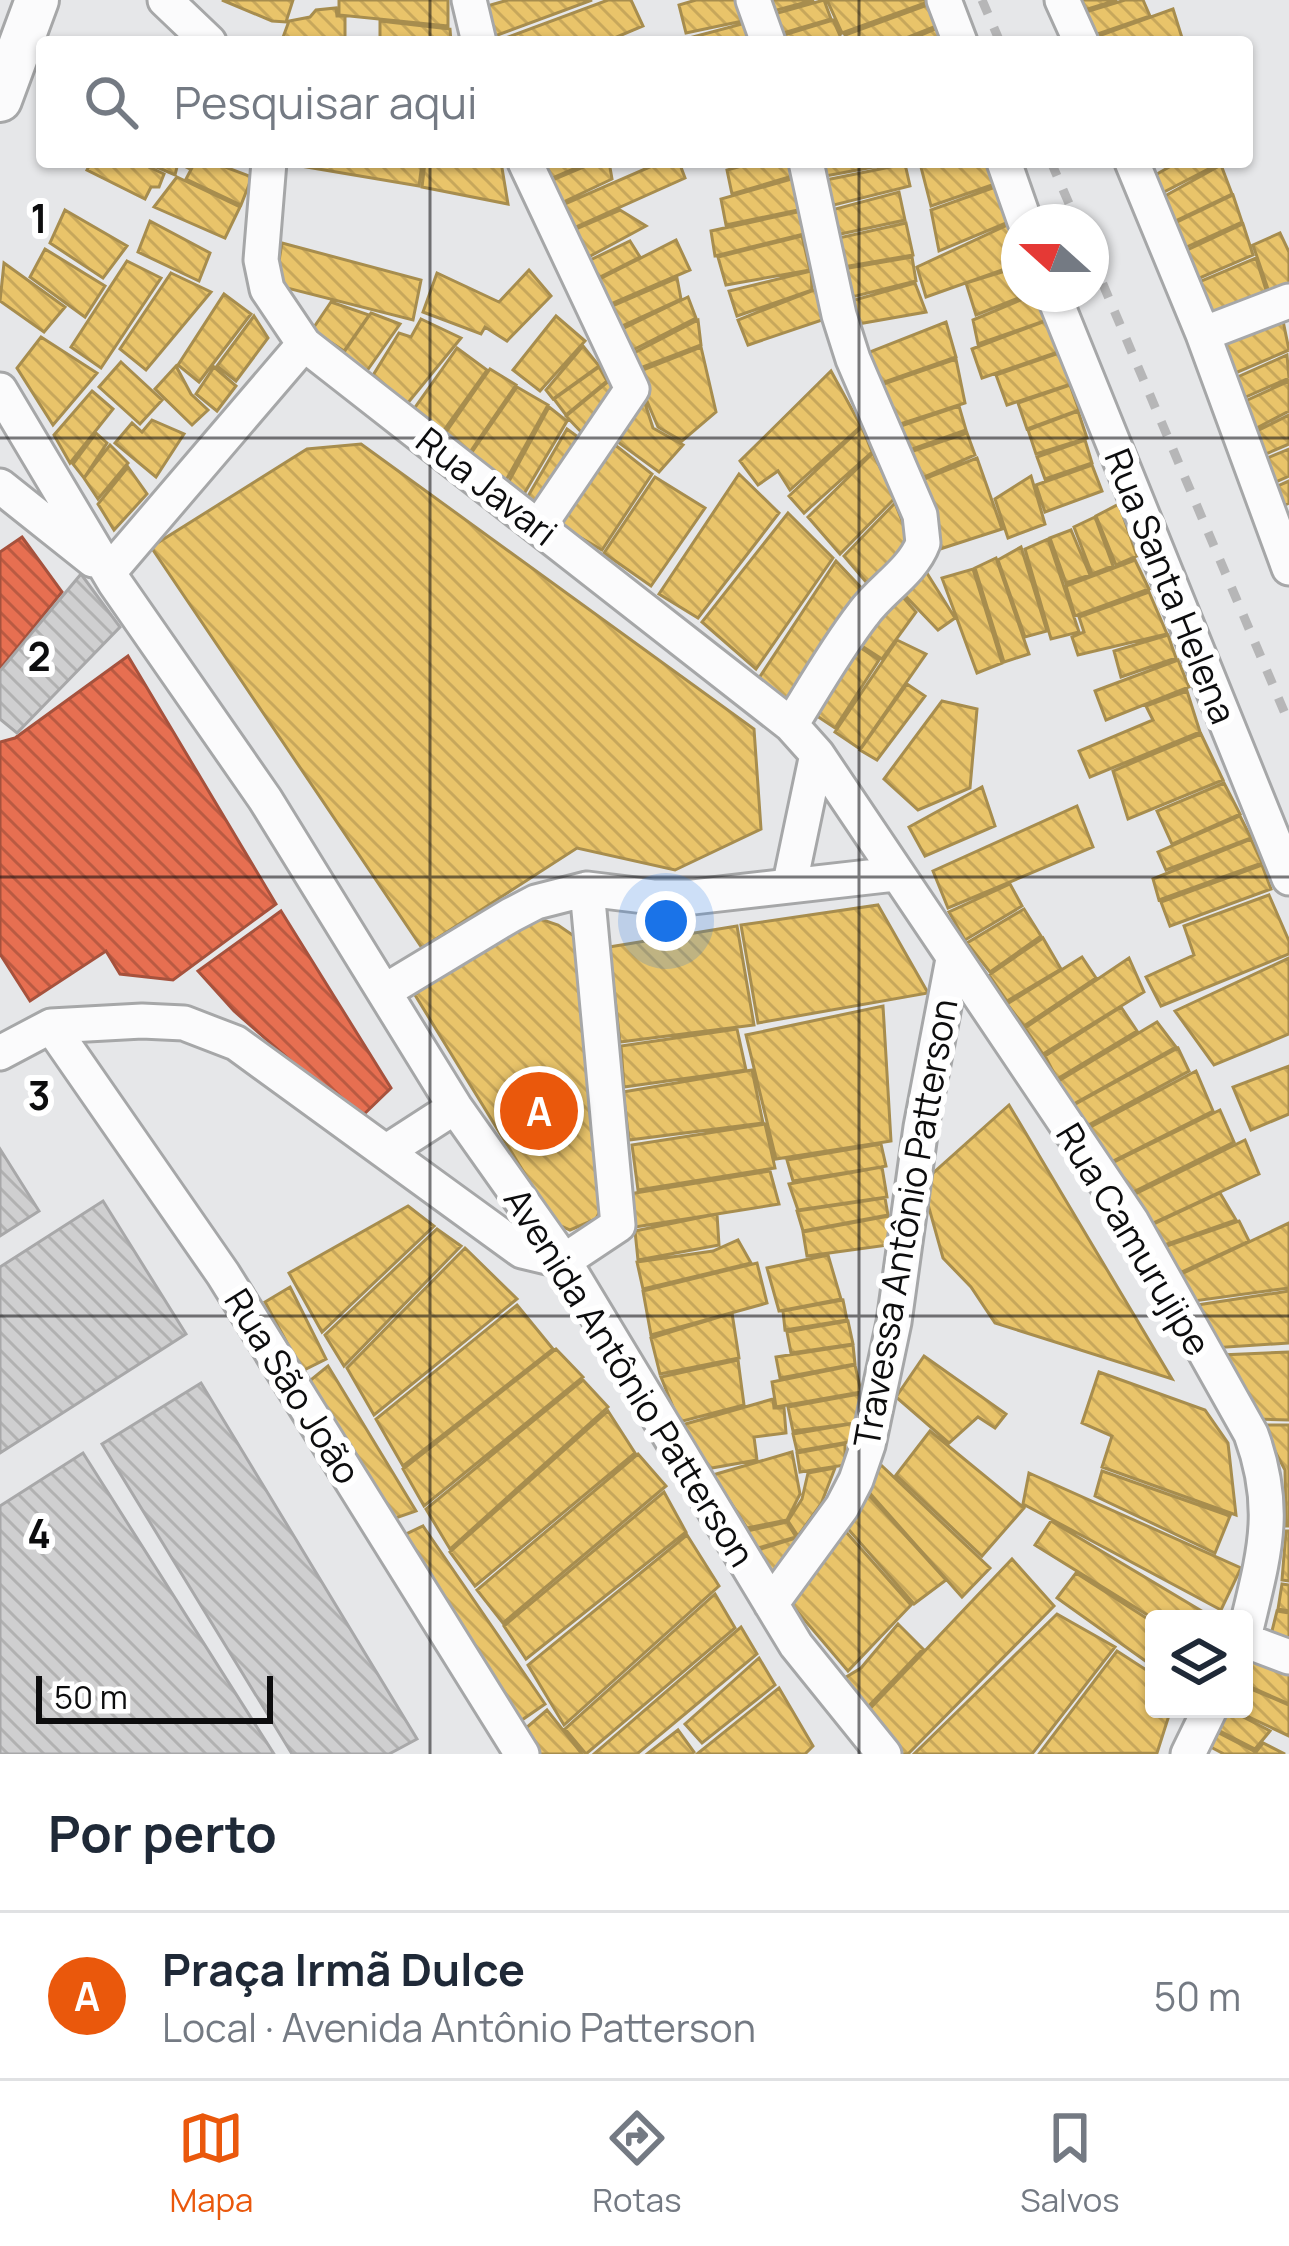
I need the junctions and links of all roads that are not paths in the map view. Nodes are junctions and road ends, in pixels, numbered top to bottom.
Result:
1 (37, 0) edge
2 (165, 0) edge
3 (469, 0) edge
4 (753, 0) edge
5 (944, 0) edge
6 (1062, 0) edge
7 (203, 36) edge
8 (478, 36) edge
9 (767, 36) edge
10 (958, 36) edge
11 (1078, 36) edge
12 (0, 100) edge
13 (269, 168) edge
14 (528, 168) edge
15 (807, 168) edge
16 (1006, 168) edge
17 (1134, 168) edge
18 (1019, 204) edge
19 (1289, 301) edge
20 (1060, 312) edge
21 (1203, 334) junction
22 (304, 344) junction
23 (0, 391) edge
24 (0, 487) edge
25 (539, 526) junction
26 (1289, 568) edge
27 (109, 572) junction
28 (791, 725) junction
29 (817, 754) junction
30 (895, 874) junction
31 (1289, 878) edge
32 (790, 883) junction
33 (587, 889) junction
34 (953, 959) junction
35 (385, 992) junction
36 (51, 1026) junction
37 (0, 1053) edge
38 (455, 1107) junction
39 (387, 1151) junction
40 (565, 1261) junction
41 (771, 1604) junction
42 (1251, 1610) edge
43 (1253, 1643) edge
44 (1289, 1657) edge
45 (1206, 1718) edge
46 (522, 1754) edge
47 (884, 1754) edge
48 (1188, 1754) edge

1 - 12 main road
2 - 7 street
3 - 8 street
4 - 9 street
5 - 10 street
6 - 11 street
13 - 22 street, Rua Javari
14 - 25 street
15 - 28 street
16 - 18 street
17 - 21 street
19 - 21 street
20 - 31 street, Rua Santa Helena
21 - 26 street
22 - 25 street, Rua Javari
22 - 27 street
23 - 27 street, Avenida Antônio Patterson
24 - 27 street, Avenida Antônio Patterson
25 - 28 street, Rua Javari
27 - 35 street, Avenida Antônio Patterson
28 - 29 street, Rua Javari
29 - 30 street, Rua Javari
29 - 32 street
30 - 32 street
30 - 34 street, Rua Camurujipe
32 - 33 street
33 - 35 street
33 - 40 street
34 - 41 street, Travessa Antônio Patterson
34 - 42 street, Rua Camurujipe
35 - 38 street, Avenida Antônio Patterson
36 - 37 street
36 - 39 street
36 - 46 street, Rua São João
38 - 39 street
38 - 40 street, Avenida Antônio Patterson
39 - 40 street
40 - 41 street, Avenida Antônio Patterson
41 - 47 street, Avenida Antônio Patterson
43 - 44 street
45 - 48 street

